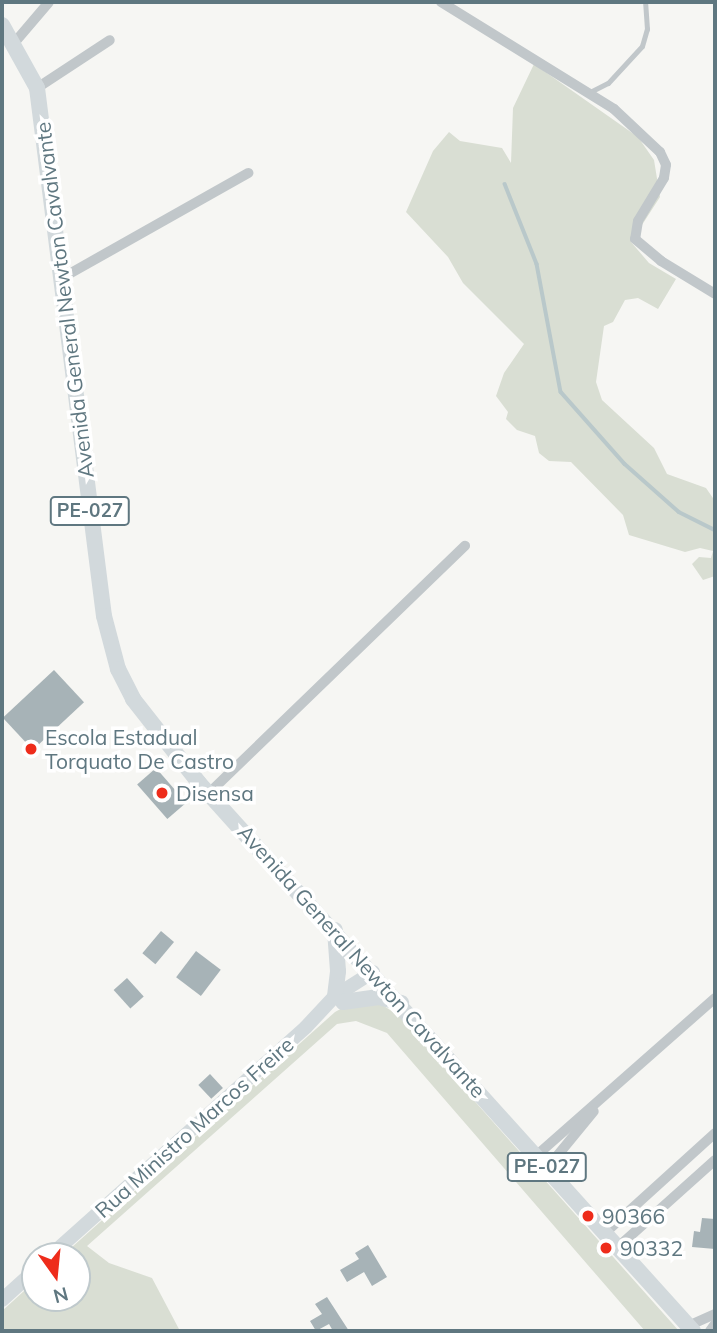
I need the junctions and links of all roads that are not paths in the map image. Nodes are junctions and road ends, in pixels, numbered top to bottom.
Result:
1 (49, 2) edge
2 (441, 2) edge
3 (645, 2) edge
4 (2, 25) edge
5 (110, 40) dead end
6 (15, 42) junction
7 (37, 88) junction
8 (588, 93) junction
9 (248, 173) dead end
10 (62, 278) junction
11 (715, 294) edge
12 (465, 546) dead end
13 (209, 793) junction
14 (334, 928) junction
15 (373, 972) junction
16 (715, 998) edge
17 (339, 999) junction
18 (401, 1003) junction
19 (605, 1097) junction
20 (715, 1133) edge
21 (715, 1160) edge
22 (542, 1161) junction
23 (606, 1232) junction
24 (66, 1242) edge
25 (618, 1247) junction
26 (21, 1283) edge
27 (2, 1300) edge
28 (715, 1314) edge
29 (715, 1324) edge
30 (691, 1329) edge
31 (710, 1331) edge

1 - 6 street
2 - 8 street
3 - 8 lane
4 - 6 main road, Avenida General Newton Cavalvante / PE-027
5 - 7 street
6 - 7 main road, Avenida General Newton Cavalvante / PE-027
7 - 10 main road, Avenida General Newton Cavalvante / PE-027
8 - 11 street
9 - 10 street
10 - 13 main road, Avenida General Newton Cavalvante / PE-027
12 - 13 street
13 - 14 main road, Avenida General Newton Cavalvante / PE-027
14 - 15 main road, Avenida General Newton Cavalvante / PE-027
14 - 17 main road
15 - 17 main road, Rua Ministro Marcos Freire
15 - 18 main road, Avenida General Newton Cavalvante / PE-027
16 - 19 street
17 - 18 main road
17 - 24 main road, Rua Ministro Marcos Freire
18 - 22 main road, Avenida General Newton Cavalvante / PE-027
19 - 22 street
19 - 22 street
20 - 23 street
21 - 25 street
22 - 23 main road, Avenida General Newton Cavalvante / PE-027
23 - 25 main road, Avenida General Newton Cavalvante / PE-027
25 - 30 main road, Avenida General Newton Cavalvante / PE-027
26 - 27 main road
28 - 30 street
29 - 31 street

